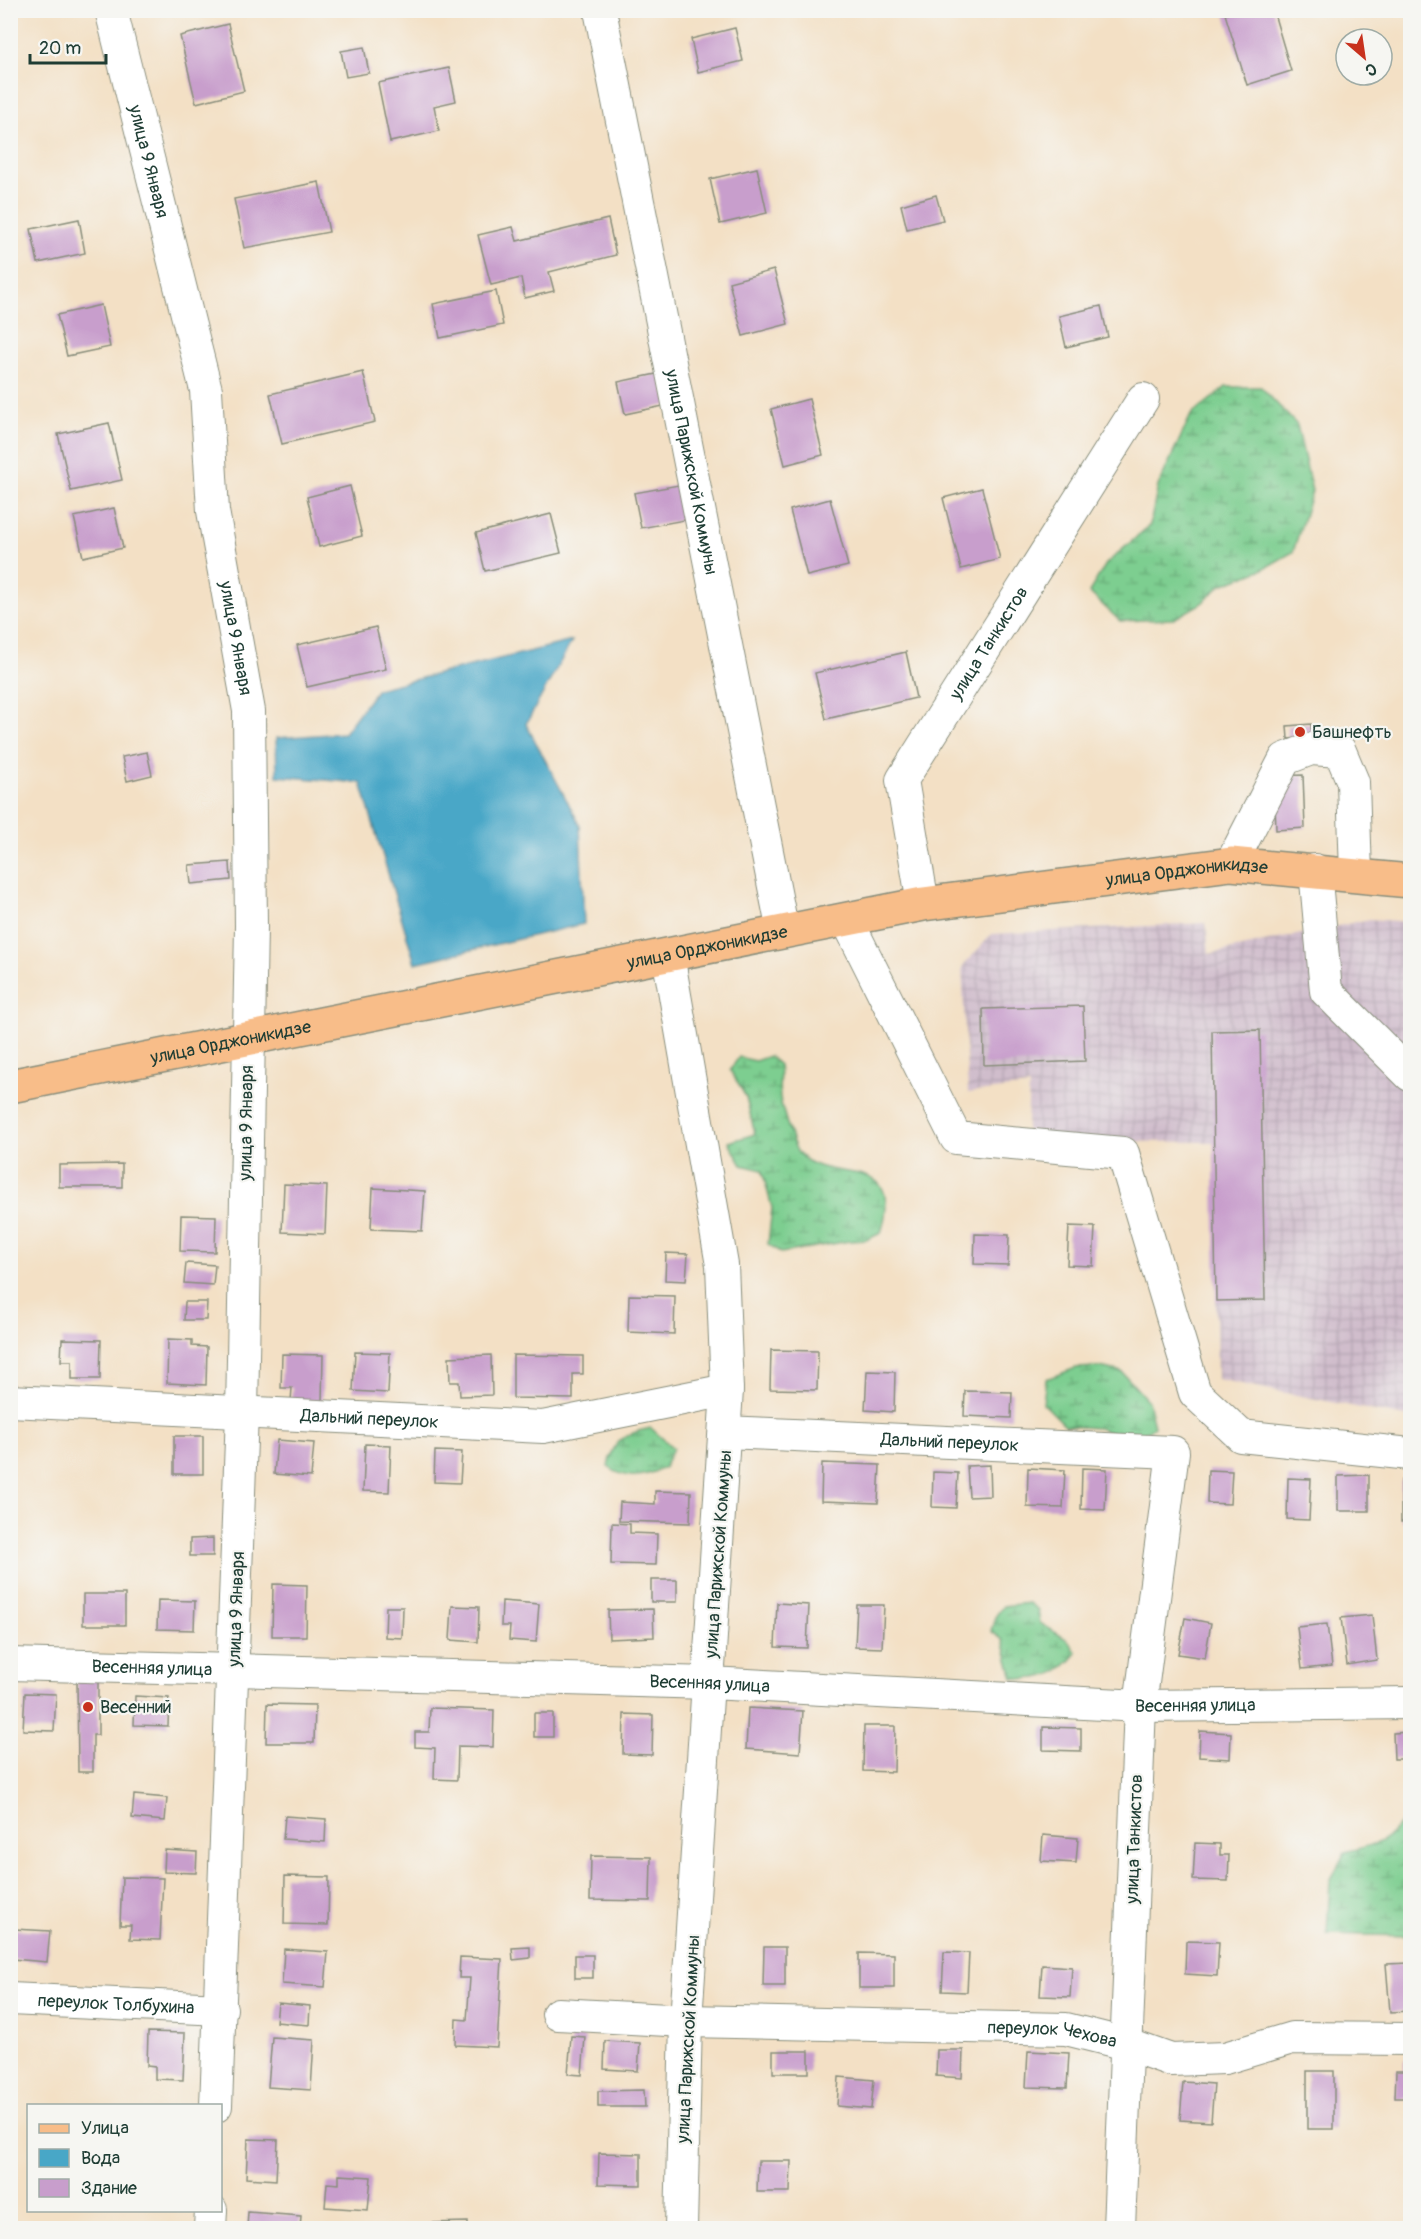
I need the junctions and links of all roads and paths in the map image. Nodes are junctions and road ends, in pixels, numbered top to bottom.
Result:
1 (111, 10) edge
2 (600, 10) edge
3 (1143, 399) dead end
4 (1231, 864) junction
5 (1315, 870) junction
6 (1356, 874) junction
7 (1410, 881) edge
8 (923, 904) junction
9 (847, 920) junction
10 (783, 932) junction
11 (668, 955) junction
12 (247, 1037) junction
13 (1410, 1076) edge
14 (10, 1086) edge
15 (727, 1390) junction
16 (10, 1401) edge
17 (242, 1413) junction
18 (725, 1432) junction
19 (1173, 1452) joint
20 (1410, 1454) edge
21 (10, 1664) edge
22 (234, 1670) junction
23 (710, 1683) junction
24 (1410, 1703) edge
25 (1140, 1706) junction
26 (10, 1999) edge
27 (221, 2009) junction
28 (558, 2014) dead end
29 (686, 2022) junction
30 (1410, 2039) edge
31 (1126, 2044) junction
32 (216, 2104) edge
33 (211, 2212) edge
34 (210, 2229) edge
35 (681, 2229) edge
36 (1119, 2229) edge

1 - 12 street, улица 9 Января
2 - 10 street, улица Парижской Коммуны
3 - 8 street, улица Танкистов
4 - 5 main road, улица Орджоникидзе
4 - 6 street
4 - 8 main road, улица Орджоникидзе
5 - 6 main road, улица Орджоникидзе
5 - 13 street
6 - 7 main road, улица Орджоникидзе
8 - 9 main road, улица Орджоникидзе
9 - 10 main road, улица Орджоникидзе
9 - 20 street
10 - 11 main road, улица Орджоникидзе
11 - 12 main road, улица Орджоникидзе
11 - 15 street, улица Парижской Коммуны
12 - 14 main road, улица Орджоникидзе
12 - 17 street, улица 9 Января
15 - 17 street, Дальний переулок
15 - 18 street, улица Парижской Коммуны
16 - 17 street, Дальний переулок
17 - 22 street, улица 9 Января
18 - 19 street, Дальний переулок
18 - 23 street, улица Парижской Коммуны
19 - 25 street, улица Танкистов
21 - 22 street, Весенняя улица
22 - 23 street, Весенняя улица
22 - 27 street, улица 9 Января
23 - 25 street, Весенняя улица
23 - 29 street, улица Парижской Коммуны
24 - 25 street, Весенняя улица
25 - 31 street, улица Танкистов
26 - 27 street, переулок Толбухина
27 - 32 street, улица 9 Января
28 - 29 street, переулок Чехова
29 - 31 street, переулок Чехова
29 - 35 street, улица Парижской Коммуны
30 - 31 street, переулок Чехова
31 - 36 street, улица Танкистов
33 - 34 street

